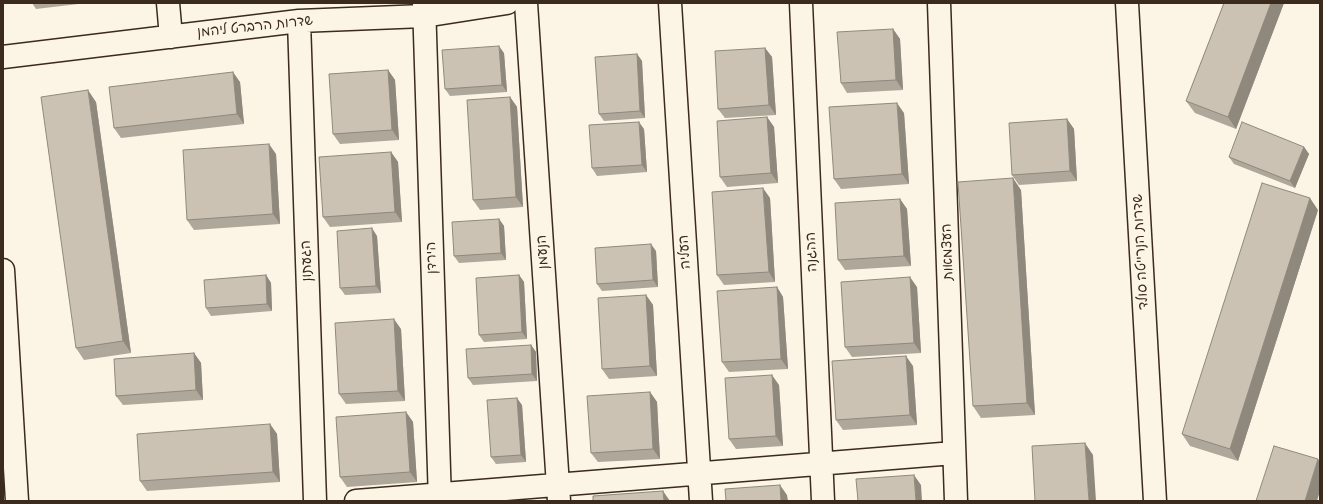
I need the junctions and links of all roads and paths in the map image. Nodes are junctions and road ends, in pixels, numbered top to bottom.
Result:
1 (168, 3) edge
2 (507, 3) edge
3 (526, 3) edge
4 (670, 3) edge
5 (801, 3) edge
6 (939, 3) edge
7 (1127, 3) edge
8 (424, 9) edge
9 (299, 21) junction
10 (171, 37) junction
11 (3, 57) edge
12 (3, 270) edge
13 (954, 454) junction
14 (820, 464) junction
15 (700, 474) junction
16 (558, 493) edge
17 (440, 498) edge
18 (17, 501) edge
19 (315, 501) edge
20 (356, 501) edge
21 (701, 501) edge
22 (823, 501) edge
23 (956, 501) edge
24 (1156, 501) edge

1 - 10 street
2 - 8 street, שדרות הרברט ליהמן
3 - 16 street, הנעמן
4 - 15 street, העליה
5 - 14 street, ההגנה
6 - 13 street, העצמאות
7 - 24 street, שדרות הנרייטה סולד
8 - 9 street, שדרות הרברט ליהמן
8 - 17 street, הירדן
9 - 10 street, שדרות הרברט ליהמן
9 - 19 street, הגעתון
10 - 11 street, שדרות הרברט ליהמן
12 - 18 street
13 - 14 street
13 - 23 street, העצמאות
14 - 15 street
14 - 22 street, ההגנה
15 - 16 street
15 - 21 street, העליה
16 - 17 street
17 - 20 street

